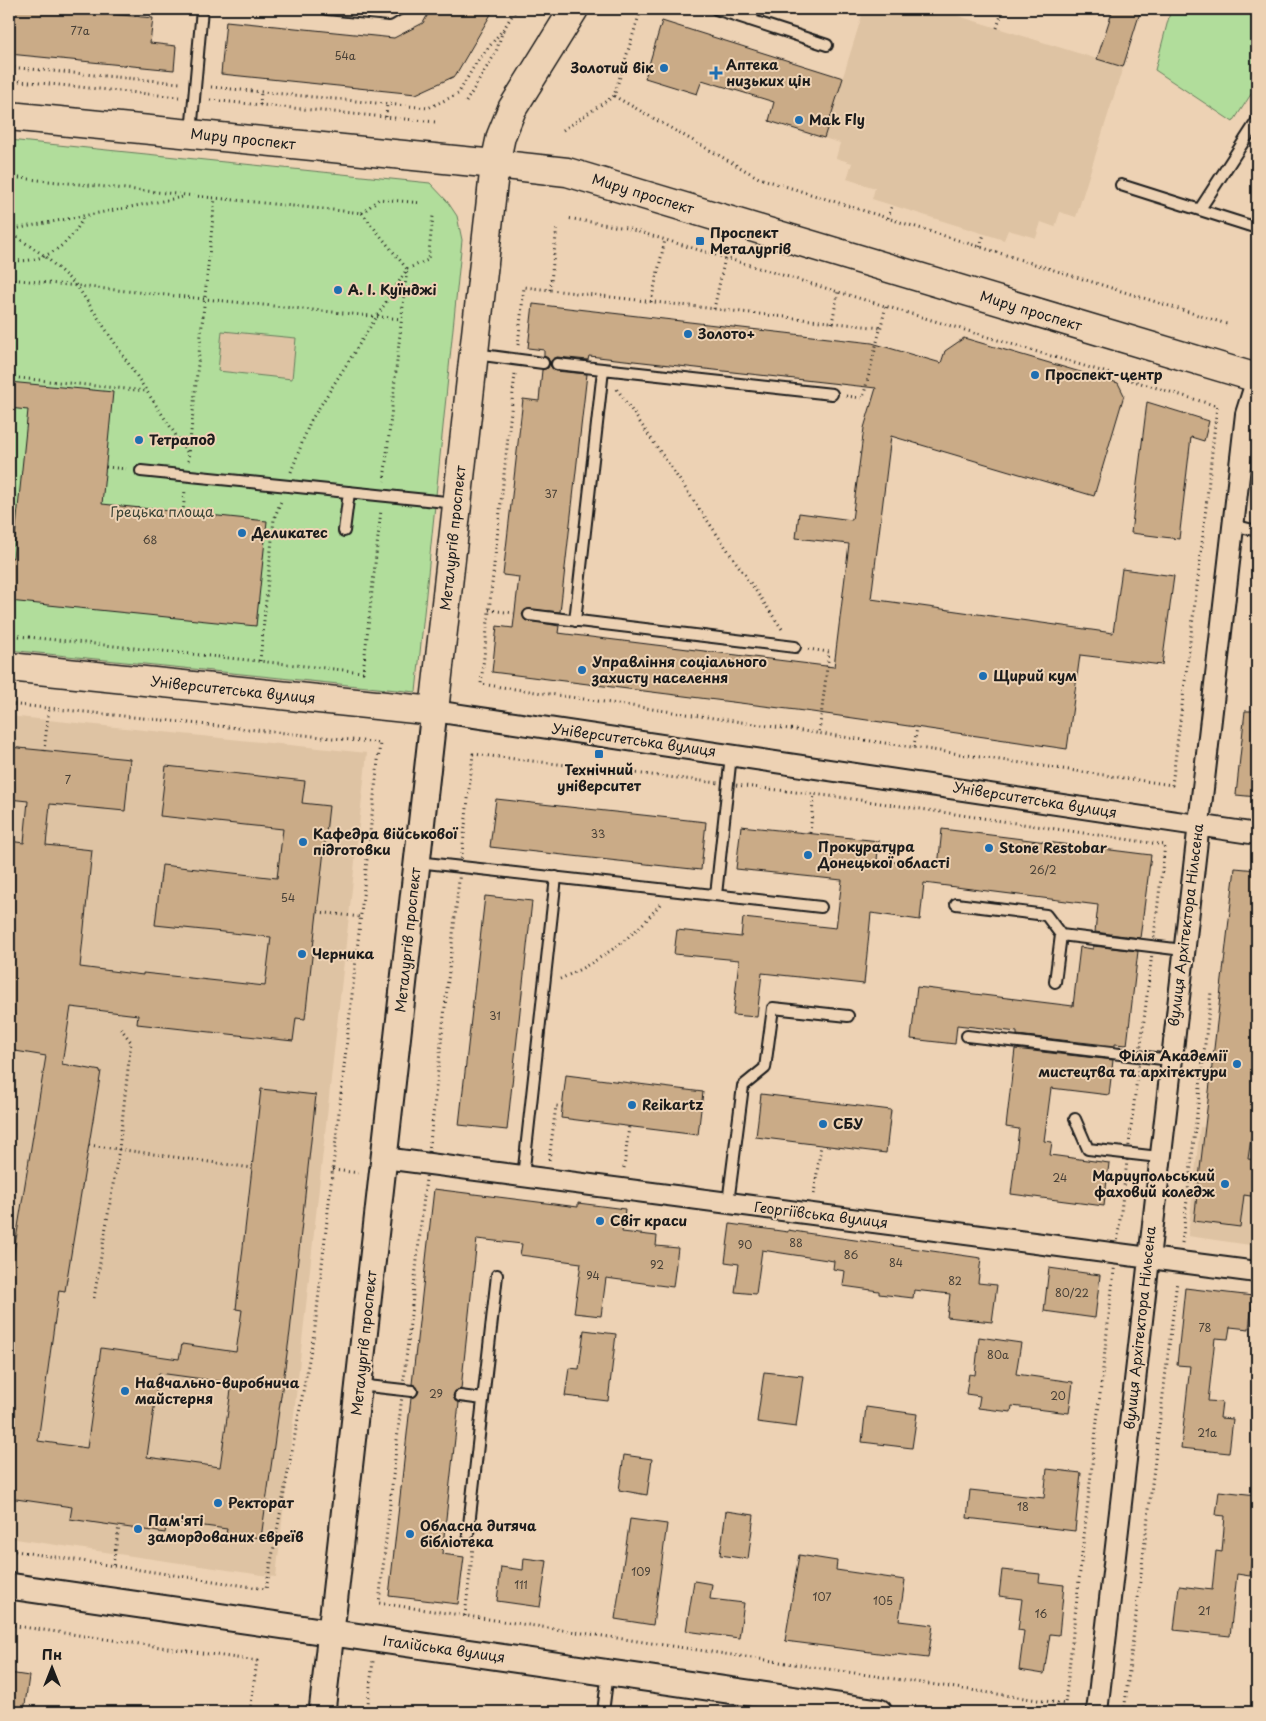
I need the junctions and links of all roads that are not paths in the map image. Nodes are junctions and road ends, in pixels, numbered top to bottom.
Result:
1 (202, 9) edge
2 (327, 9) edge
3 (399, 9) edge
4 (574, 9) edge
5 (716, 9) edge
6 (756, 9) edge
7 (749, 20) junction
8 (828, 45) dead end
9 (9, 116) edge
10 (1257, 122) edge
11 (191, 134) junction
12 (495, 164) junction
13 (1120, 184) dead end
14 (1200, 209) junction
15 (1257, 228) edge
16 (474, 354) junction
17 (543, 362) dead end
18 (557, 364) dead end
19 (603, 370) junction
20 (1257, 378) edge
21 (832, 394) dead end
22 (141, 471) dead end
23 (349, 492) junction
24 (457, 503) junction
25 (1233, 525) junction
26 (344, 531) dead end
27 (1257, 531) edge
28 (529, 615) dead end
29 (575, 621) junction
30 (794, 648) road end
31 (9, 667) edge
32 (434, 711) junction
33 (731, 755) junction
34 (1198, 825) junction
35 (1257, 834) edge
36 (417, 862) junction
37 (556, 878) junction
38 (716, 895) junction
39 (956, 904) dead end
40 (821, 907) dead end
41 (1061, 935) junction
42 (1184, 950) junction
43 (1055, 982) dead end
44 (848, 1016) dead end
45 (967, 1036) dead end
46 (1171, 1060) junction
47 (1075, 1119) dead end
48 (1159, 1157) junction
49 (384, 1158) junction
50 (523, 1176) junction
51 (728, 1203) junction
52 (1148, 1257) junction
53 (1257, 1272) edge
54 (497, 1275) dead end
55 (359, 1385) junction
56 (412, 1391) dead end
57 (460, 1396) dead end
58 (483, 1399) junction
59 (471, 1538) road end
60 (9, 1586) edge
61 (331, 1633) junction
62 (608, 1673) junction
63 (322, 1712) edge
64 (603, 1712) edge
65 (879, 1712) edge
66 (1097, 1712) edge

1 - 11 lane
2 - 3 lane
4 - 12 main road, Металургів проспект
5 - 7 lane
6 - 7 lane
7 - 8 lane
9 - 11 main road, Миру проспект
10 - 14 lane
11 - 12 main road, Миру проспект
12 - 16 main road, Металургів проспект
12 - 20 main road, Миру проспект
13 - 14 lane
14 - 15 lane
16 - 17 lane
16 - 24 main road, Металургів проспект
18 - 19 lane
19 - 21 lane
19 - 29 lane
20 - 25 street, вулиця Архітектора Нільсена
22 - 23 lane
23 - 24 lane
23 - 26 lane
24 - 32 main road, Металургів проспект
25 - 27 lane
25 - 34 street, вулиця Архітектора Нільсена
28 - 29 lane
29 - 30 lane
31 - 32 main road, Університетська вулиця
32 - 33 street, Університетська вулиця
32 - 36 street, Металургів проспект
33 - 34 street, Університетська вулиця
33 - 38 lane
34 - 35 street, Університетська вулиця
34 - 42 street, вулиця Архітектора Нільсена
36 - 37 lane
36 - 49 street, Металургів проспект
37 - 38 lane
37 - 50 lane
38 - 40 lane
39 - 41 lane
41 - 42 lane
41 - 43 lane
42 - 46 street, вулиця Архітектора Нільсена
44 - 51 lane
45 - 46 lane
46 - 48 street, вулиця Архітектора Нільсена
47 - 48 lane
48 - 52 street, вулиця Архітектора Нільсена
49 - 50 street, Георгіївська вулиця
49 - 55 street, Металургів проспект
50 - 51 street, Георгіївська вулиця
51 - 52 street, Георгіївська вулиця
52 - 53 street, Георгіївська вулиця
52 - 66 street, вулиця Архітектора Нільсена
54 - 58 lane
55 - 56 lane
55 - 61 street, Металургів проспект
57 - 58 lane
58 - 59 lane
60 - 61 street, Італійська вулиця
61 - 62 street, Італійська вулиця
61 - 63 street, Металургів проспект
62 - 64 lane
62 - 65 street, Італійська вулиця

